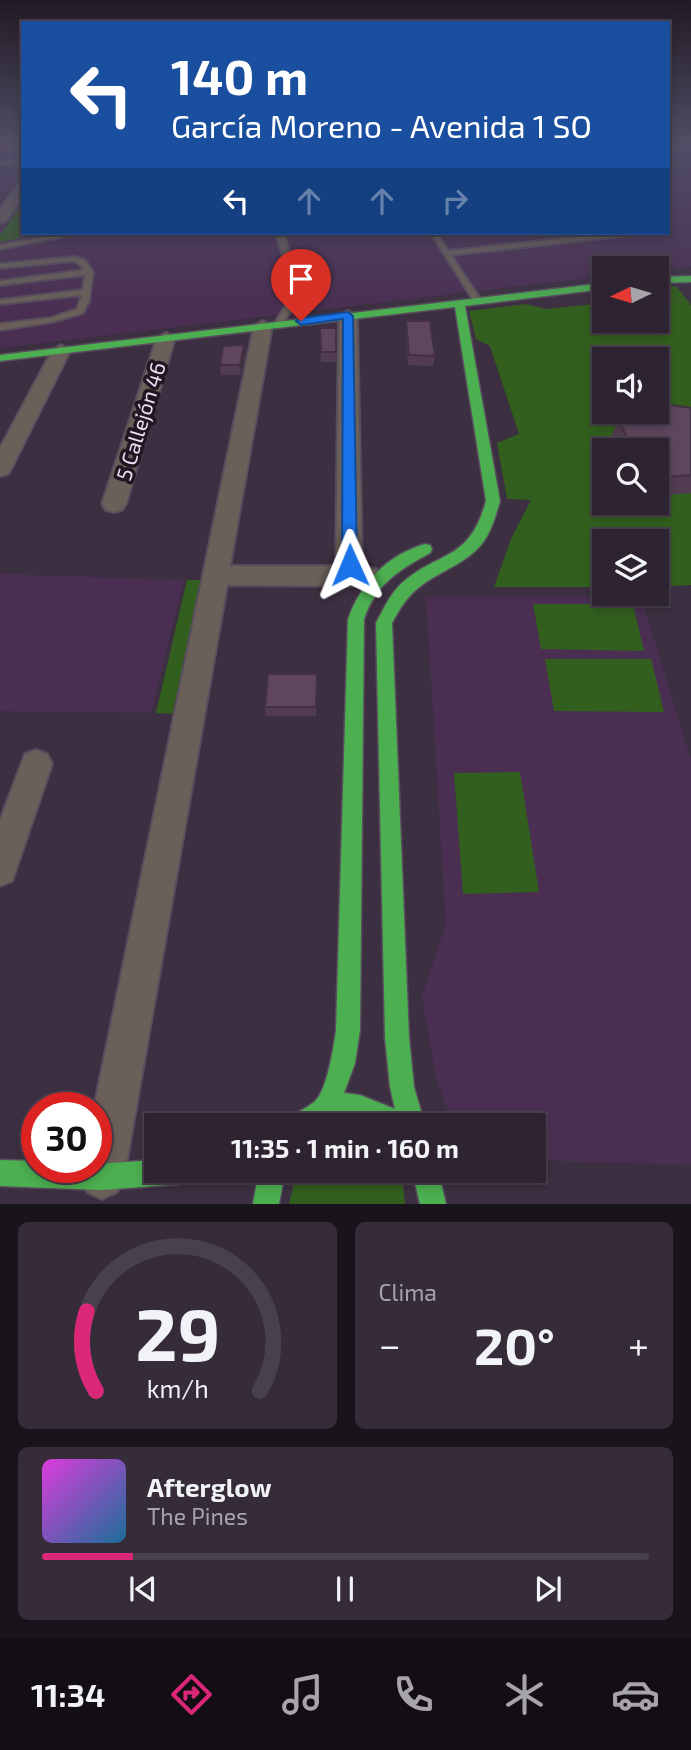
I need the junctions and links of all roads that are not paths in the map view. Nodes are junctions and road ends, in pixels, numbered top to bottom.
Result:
1 (15, 198) edge
2 (0, 219) edge
3 (66, 235) edge
4 (280, 235) edge
5 (435, 235) edge
6 (614, 235) edge
7 (0, 247) edge
8 (447, 253) junction
9 (0, 266) edge
10 (89, 272) junction
11 (688, 278) edge
12 (669, 279) edge
13 (0, 283) edge
14 (592, 287) edge
15 (87, 292) junction
16 (477, 300) junction
17 (0, 302) edge
18 (449, 307) junction
19 (348, 316) junction
20 (270, 325) junction
21 (0, 327) edge
22 (166, 338) junction
23 (61, 351) junction
24 (0, 358) edge
25 (0, 469) edge
26 (114, 504) dead end
27 (439, 540) dead end
28 (349, 575) junction
29 (215, 576) junction
30 (376, 576) junction
31 (36, 764) dead end
32 (0, 869) edge
33 (326, 1107) junction
34 (317, 1113) edge
35 (383, 1113) edge
36 (409, 1113) edge
37 (112, 1124) edge
38 (0, 1173) edge
39 (21, 1174) edge
40 (144, 1174) edge
41 (112, 1176) edge
42 (270, 1183) edge
43 (428, 1183) edge
44 (266, 1204) edge
45 (433, 1204) edge

1 - 2 street
3 - 7 lane
4 - 20 lane
5 - 8 lane
6 - 8 lane
8 - 16 lane
9 - 10 lane
10 - 13 lane
10 - 15 lane
11 - 12 street
14 - 16 street
15 - 17 lane
15 - 21 lane
16 - 18 street
18 - 19 street
18 - 36 street
19 - 20 street
19 - 28 street
20 - 22 street
20 - 29 street
22 - 23 street
22 - 26 street, 5 Callejón 46
23 - 24 street
23 - 25 street
27 - 30 street
28 - 29 street
28 - 30 street
29 - 37 street
30 - 33 street
31 - 32 street
33 - 34 street
33 - 35 street
38 - 39 street
40 - 41 street
42 - 44 street
43 - 45 street

